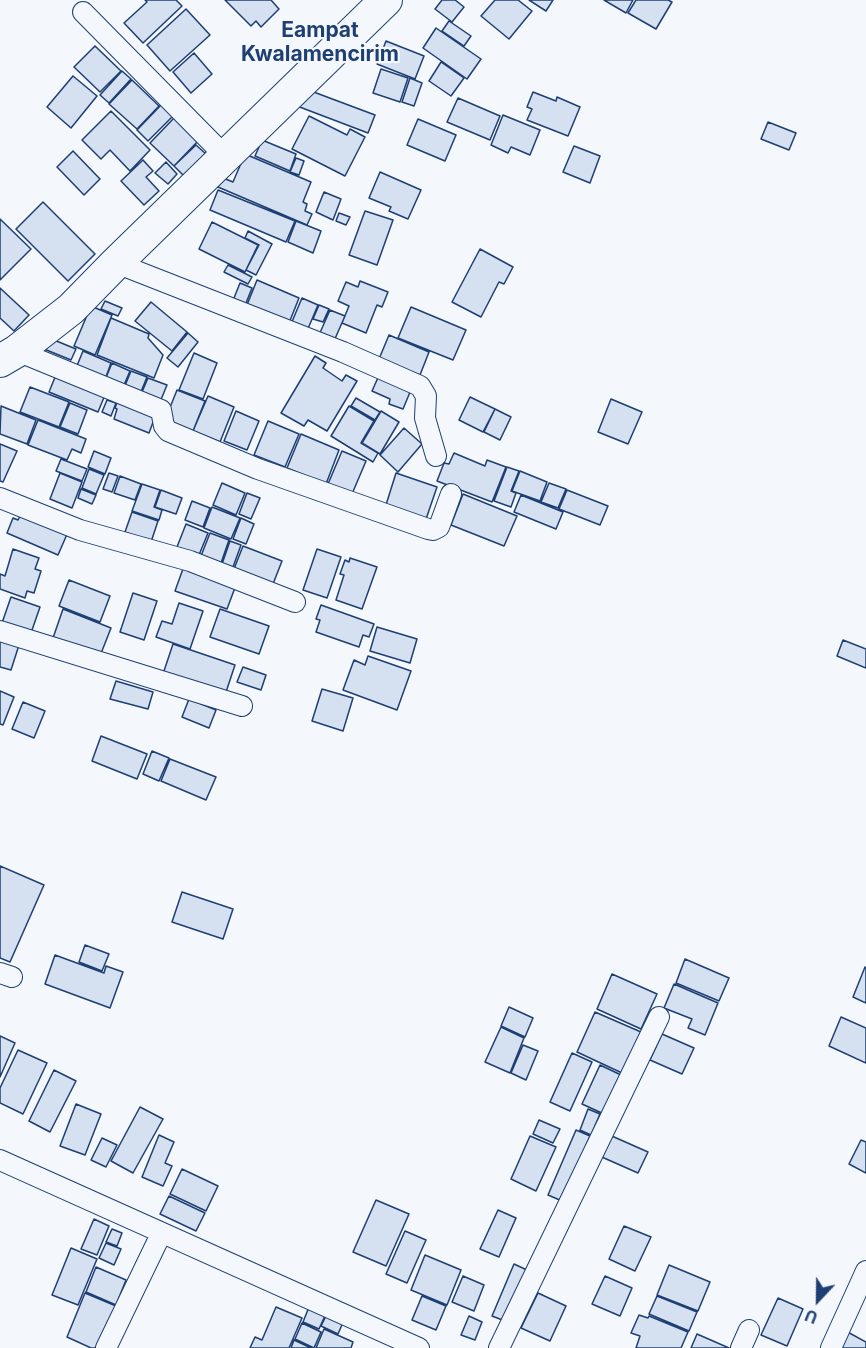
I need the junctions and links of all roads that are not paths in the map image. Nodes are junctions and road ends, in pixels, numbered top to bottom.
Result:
1 (386, 0) edge
2 (83, 12) dead end
3 (226, 158) junction
4 (116, 263) junction
5 (9, 356) edge
6 (436, 456) dead end
7 (451, 494) dead end
8 (0, 498) edge
9 (295, 602) dead end
10 (0, 631) edge
11 (242, 706) dead end
12 (658, 1017) dead end
13 (0, 1160) edge
14 (161, 1234) junction
15 (866, 1271) edge
16 (106, 1348) edge
17 (419, 1348) edge
18 (499, 1348) edge
19 (831, 1348) edge

1 - 3 main road
2 - 3 street
3 - 4 main road
4 - 5 main road
4 - 6 street
5 - 7 street
8 - 9 street
10 - 11 street
12 - 18 street
13 - 14 street
14 - 16 street
14 - 17 street
15 - 19 street

